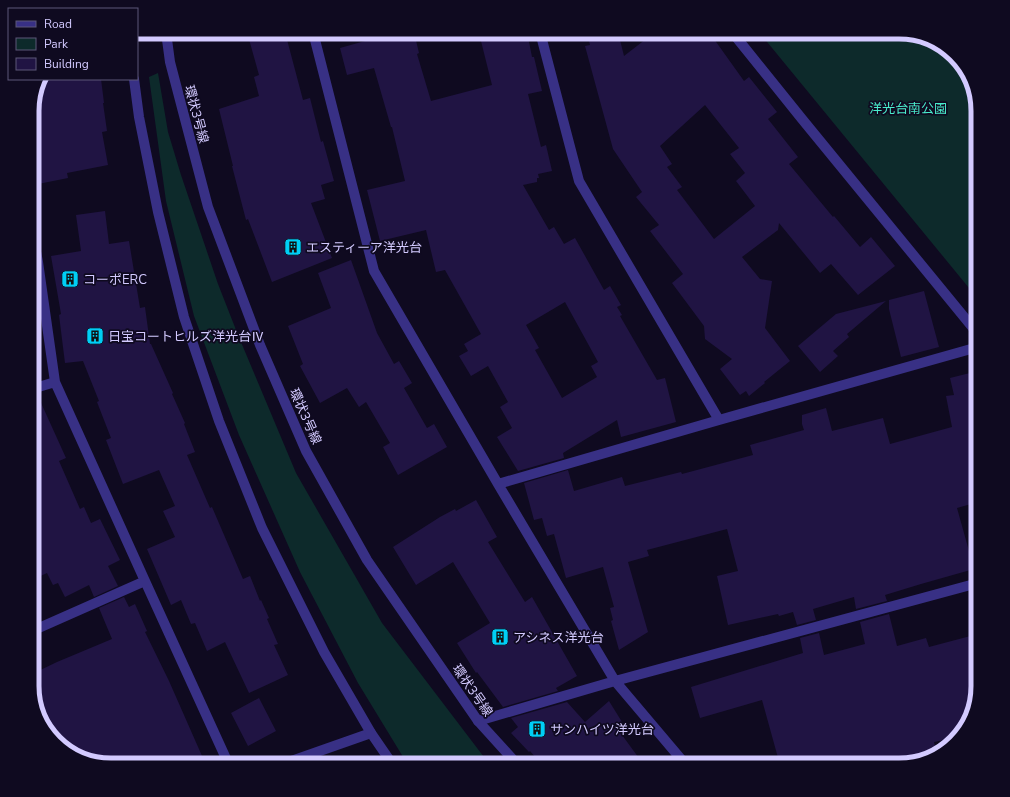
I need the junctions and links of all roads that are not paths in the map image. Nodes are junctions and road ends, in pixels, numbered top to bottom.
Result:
1 (167, 39) edge
2 (315, 39) edge
3 (542, 39) edge
4 (738, 39) edge
5 (134, 80) edge
6 (39, 269) edge
7 (971, 325) edge
8 (971, 349) edge
9 (55, 382) junction
10 (39, 387) edge
11 (719, 420) junction
12 (498, 484) junction
13 (145, 581) junction
14 (971, 585) edge
15 (39, 628) edge
16 (615, 681) junction
17 (478, 721) junction
18 (371, 732) junction
19 (226, 758) edge
20 (299, 758) edge
21 (388, 758) edge
22 (512, 758) edge
23 (680, 758) edge

1 - 17 street, 環状3号線
2 - 12 street
3 - 11 street
4 - 7 street
5 - 18 street
6 - 9 street
8 - 11 street
9 - 10 street
9 - 13 street
11 - 12 street
12 - 16 street
13 - 15 street
13 - 19 street
14 - 16 street
16 - 17 street
16 - 23 street
17 - 22 street, 環状3号線
18 - 20 street
18 - 21 street

